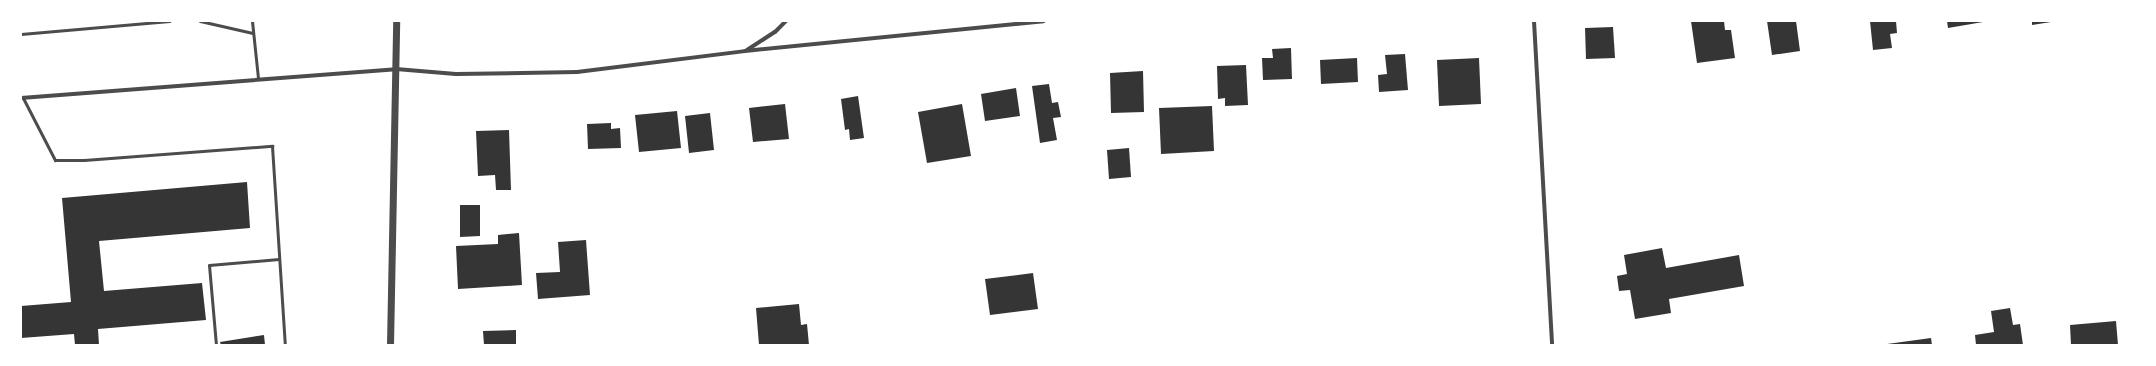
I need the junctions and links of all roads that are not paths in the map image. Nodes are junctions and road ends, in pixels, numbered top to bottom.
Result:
1 (169, 21) edge
2 (200, 21) edge
3 (252, 21) edge
4 (396, 21) edge
5 (786, 21) edge
6 (1043, 21) edge
7 (1534, 21) edge
8 (253, 33) junction
9 (21, 34) edge
10 (745, 51) junction
11 (396, 69) junction
12 (258, 78) junction
13 (22, 98) edge
14 (279, 259) junction
15 (216, 345) edge
16 (285, 345) edge
17 (390, 345) edge
18 (1552, 345) edge

1 - 9 lane
2 - 8 lane
3 - 8 lane
4 - 11 street
5 - 10 street
6 - 10 street
7 - 18 street
8 - 12 lane
10 - 11 street
11 - 12 street
11 - 17 street
12 - 13 street
13 - 14 lane
14 - 15 lane
14 - 16 lane

